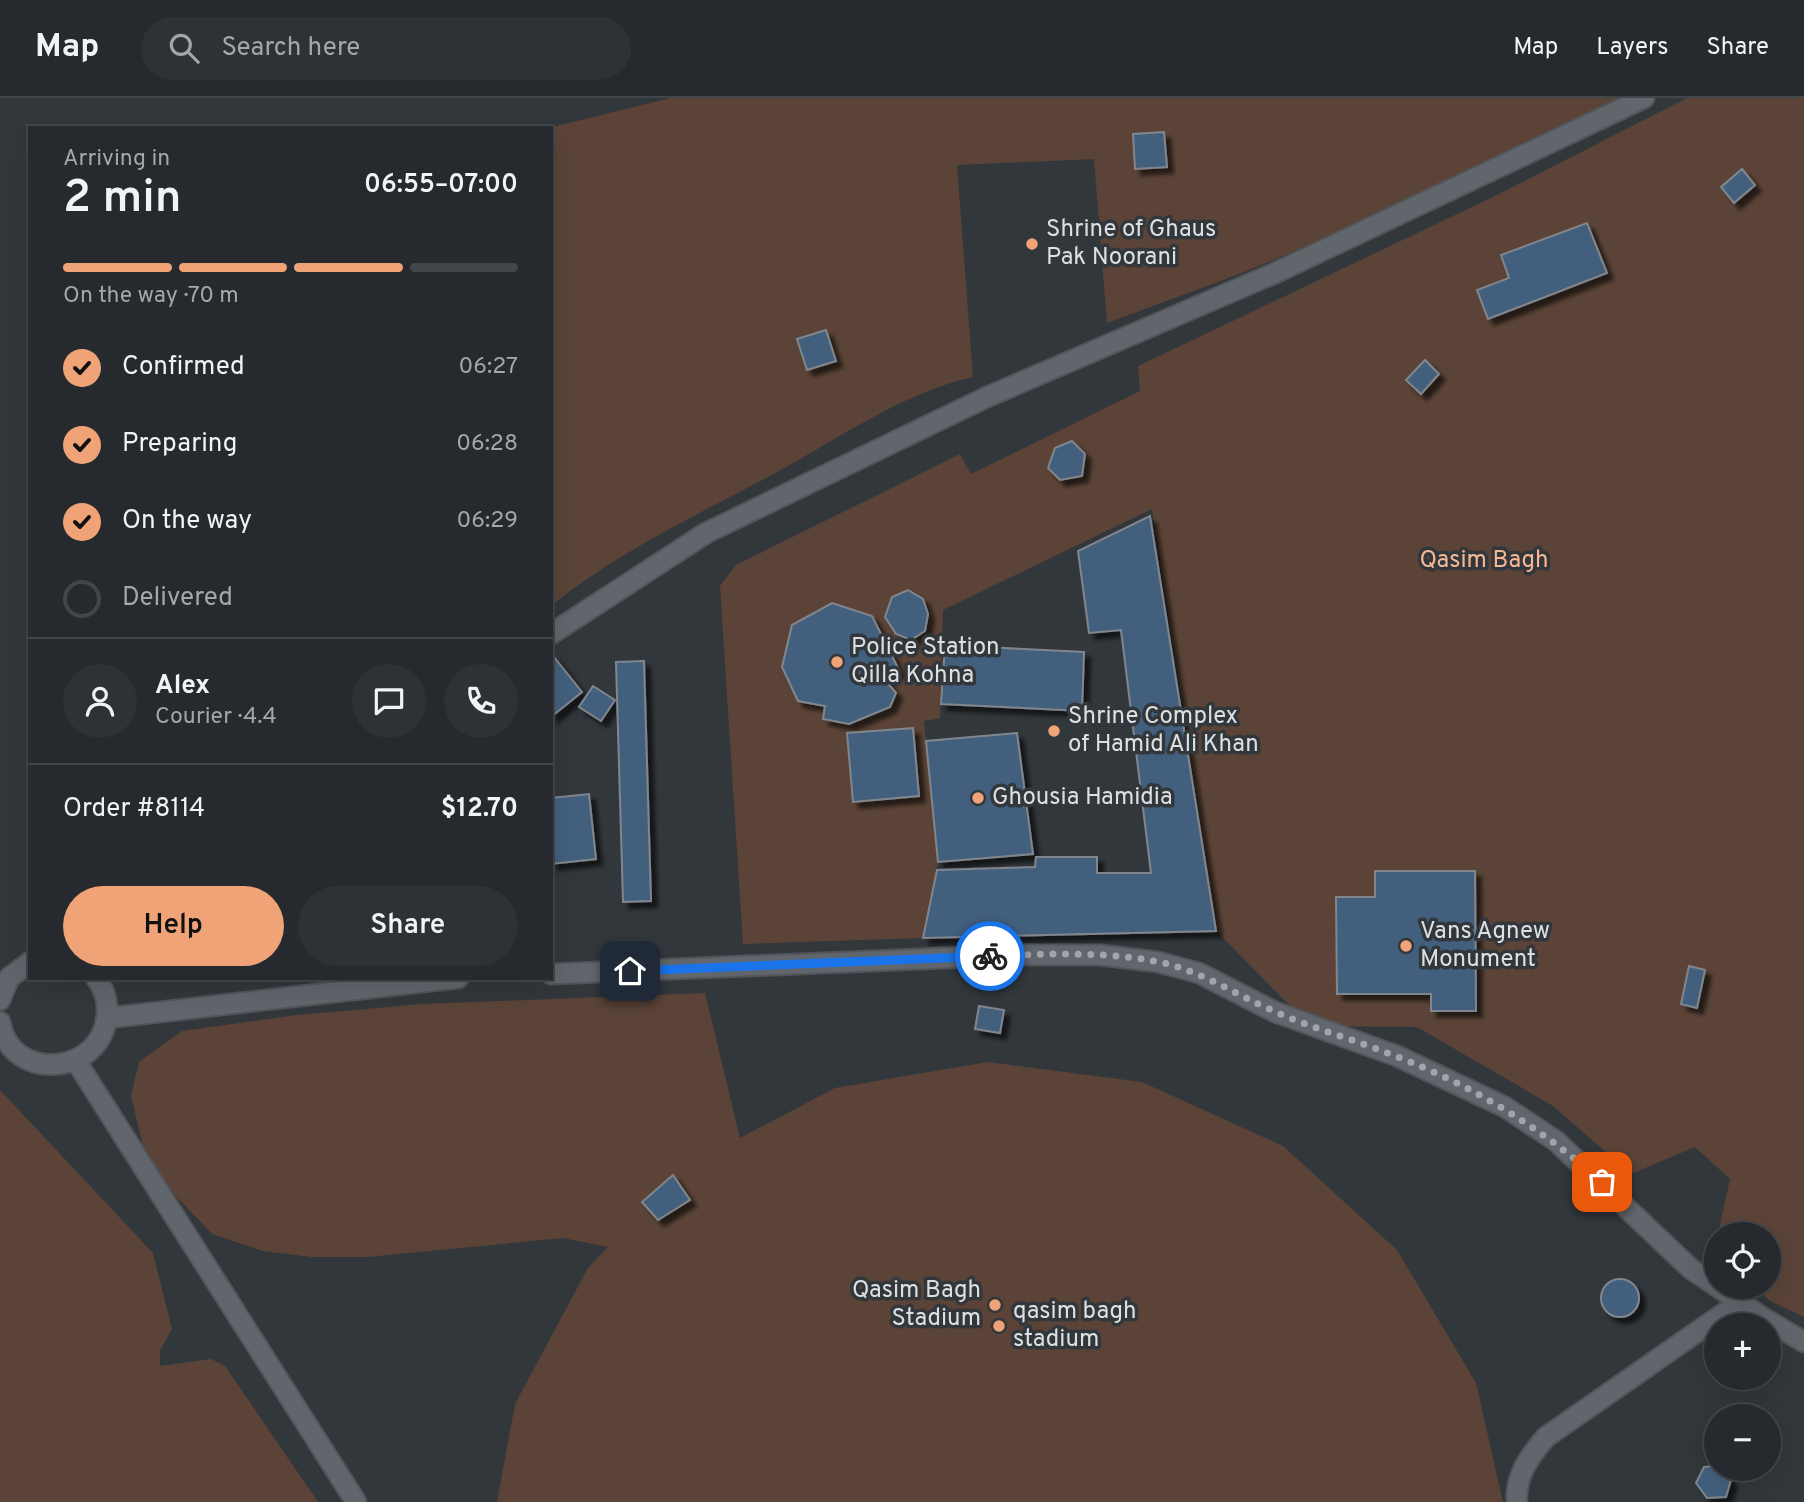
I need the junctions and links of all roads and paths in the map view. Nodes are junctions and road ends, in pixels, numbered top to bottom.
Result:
1 (1644, 98) edge
2 (553, 633) edge
3 (28, 964) edge
4 (553, 974) edge
5 (97, 980) edge
6 (418, 980) edge
7 (338, 984) edge
8 (0, 1000) edge
9 (107, 1018) junction
10 (0, 1022) edge
11 (76, 1061) junction
12 (1740, 1303) junction
13 (1804, 1342) edge
14 (356, 1502) edge
15 (1517, 1502) edge

1 - 2 lane
3 - 8 lane
4 - 12 lane
5 - 9 lane
6 - 7 lane
7 - 9 lane
9 - 11 lane
10 - 11 lane
11 - 14 lane
12 - 13 lane
12 - 15 lane

